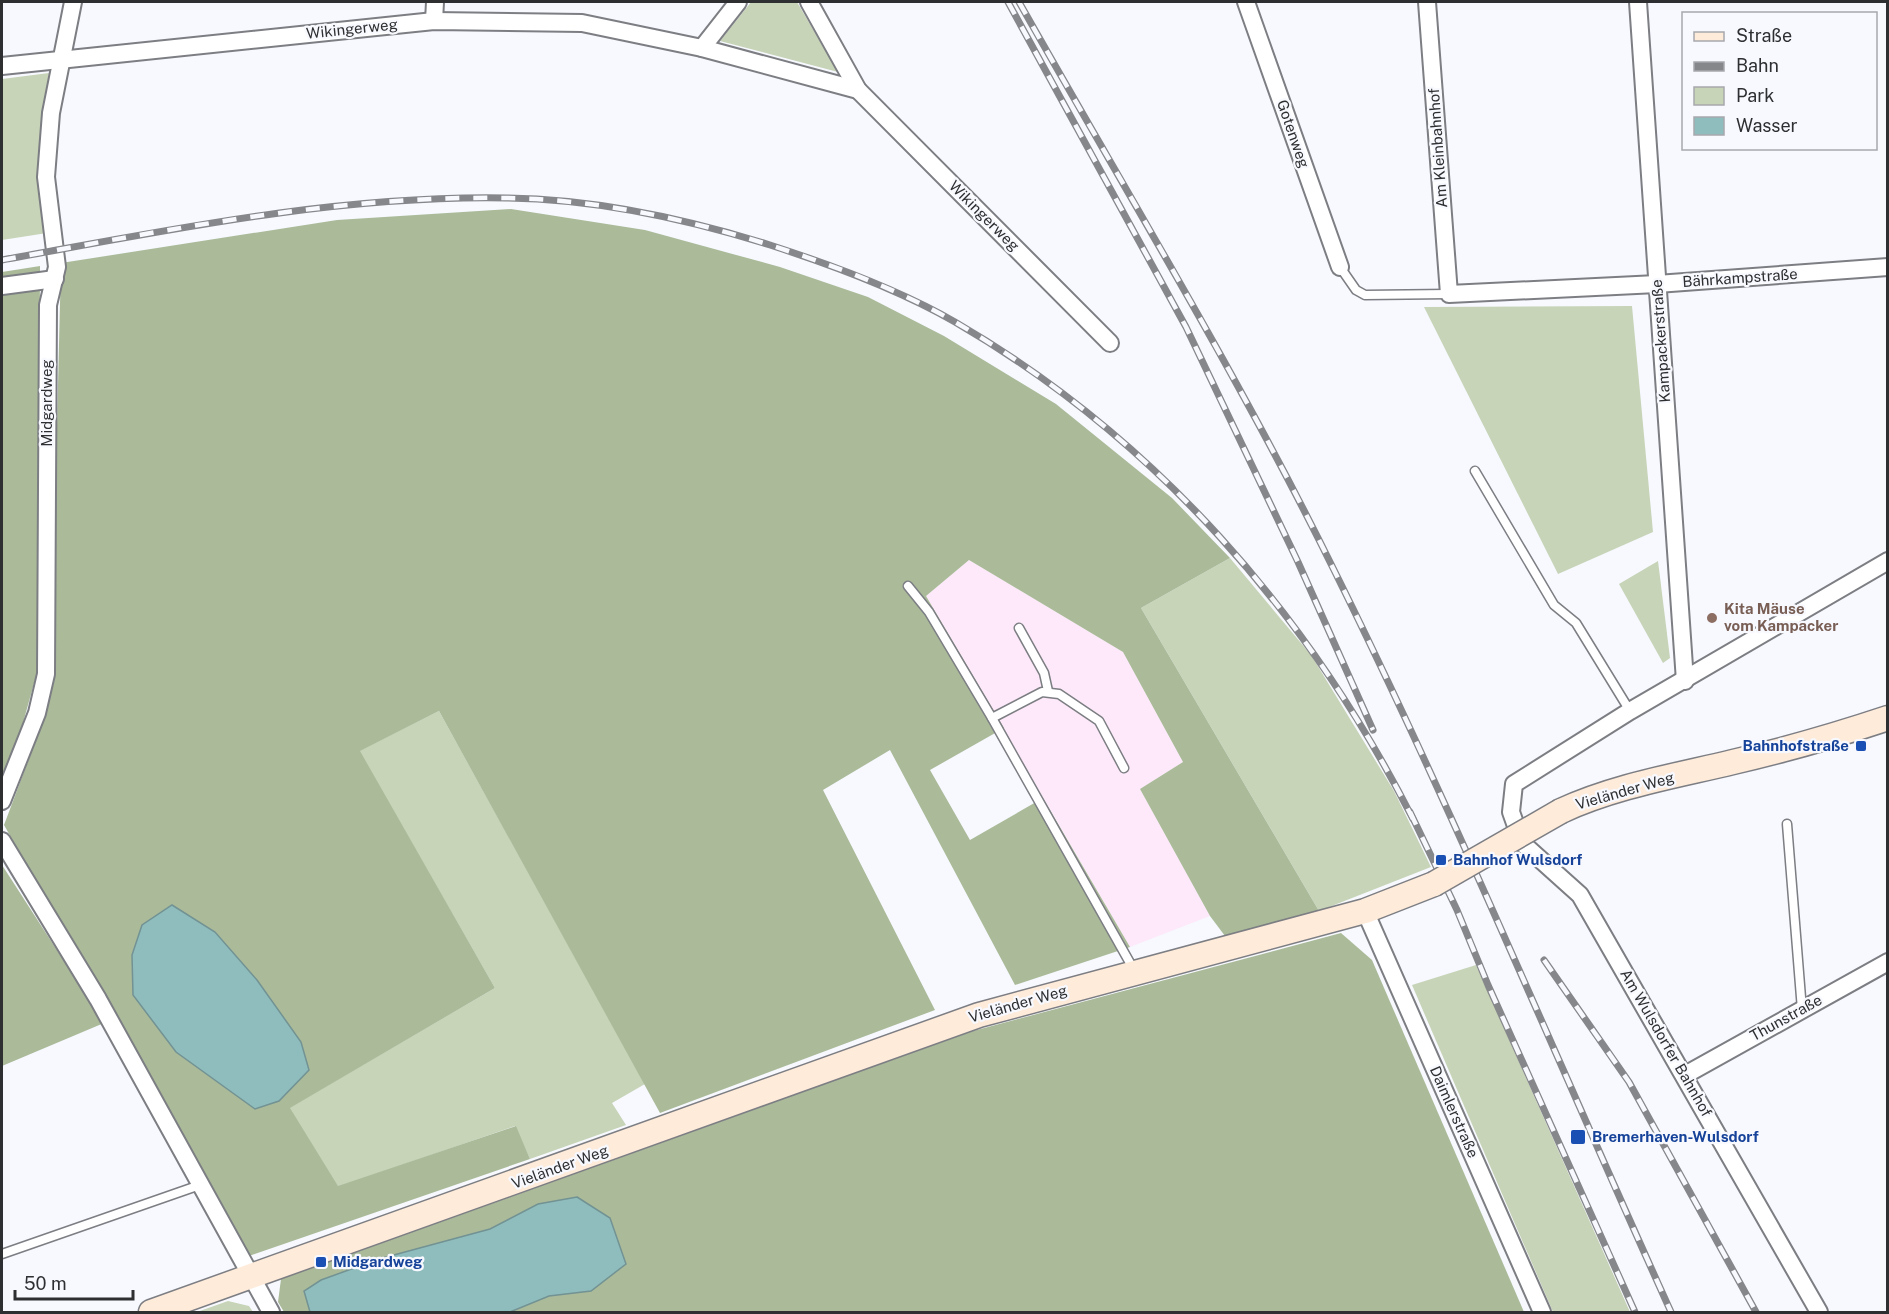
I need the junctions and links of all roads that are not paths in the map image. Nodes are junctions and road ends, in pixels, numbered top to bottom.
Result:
1 (73, 2) edge
2 (435, 2) edge
3 (738, 2) edge
4 (809, 2) edge
5 (1246, 2) edge
6 (1427, 2) edge
7 (1638, 2) edge
8 (434, 21) junction
9 (702, 48) junction
10 (60, 59) junction
11 (2, 66) edge
12 (858, 90) junction
13 (1340, 267) joint
14 (1887, 267) edge
15 (55, 279) junction
16 (1657, 284) junction
17 (2, 286) edge
18 (1449, 294) junction
19 (1110, 343) dead end
20 (1475, 471) dead end
21 (1887, 561) edge
22 (908, 586) dead end
23 (1019, 628) dead end
24 (1685, 681) junction
25 (1048, 691) junction
26 (1630, 711) junction
27 (992, 718) junction
28 (1887, 718) edge
29 (1124, 768) dead end
30 (2, 801) edge
31 (1787, 824) dead end
32 (2, 841) edge
33 (1365, 911) junction
34 (1887, 962) edge
35 (1136, 973) junction
36 (1802, 1010) junction
37 (1685, 1075) junction
38 (200, 1185) junction
39 (2, 1254) edge
40 (251, 1276) junction
41 (151, 1312) edge
42 (271, 1312) edge
43 (1542, 1312) edge
44 (1819, 1312) edge

1 - 10 street, Midgardweg
2 - 8 street
3 - 9 street
4 - 12 street, Wikingerweg
5 - 13 street, Gotenweg
6 - 18 street, Am Kleinbahnhof
7 - 16 street, Kampackerstraße
8 - 9 street, Wikingerweg
8 - 10 street, Wikingerweg
9 - 12 street, Wikingerweg
10 - 11 street, Wikingerweg
10 - 15 street, Midgardweg
12 - 19 street, Wikingerweg
13 - 18 lane
14 - 16 street, Bährkampstraße
15 - 17 street
15 - 30 street, Midgardweg
16 - 18 street, Bährkampstraße
16 - 24 street, Kampackerstraße
20 - 26 lane
21 - 24 street
22 - 27 lane
23 - 25 lane
24 - 26 street
25 - 27 lane
25 - 29 lane
26 - 37 street, Am Wulsdorfer Bahnhof
27 - 35 lane
28 - 33 street, Vieländer Weg, bridge
31 - 36 lane
32 - 38 street
33 - 35 street, Vieländer Weg
33 - 43 street, Daimlerstraße
34 - 36 street, Thunstraße
35 - 40 street, Vieländer Weg
36 - 37 street, Thunstraße
37 - 44 street, Am Wulsdorfer Bahnhof
38 - 39 lane
38 - 40 street
40 - 41 street, Vieländer Weg
40 - 42 street

